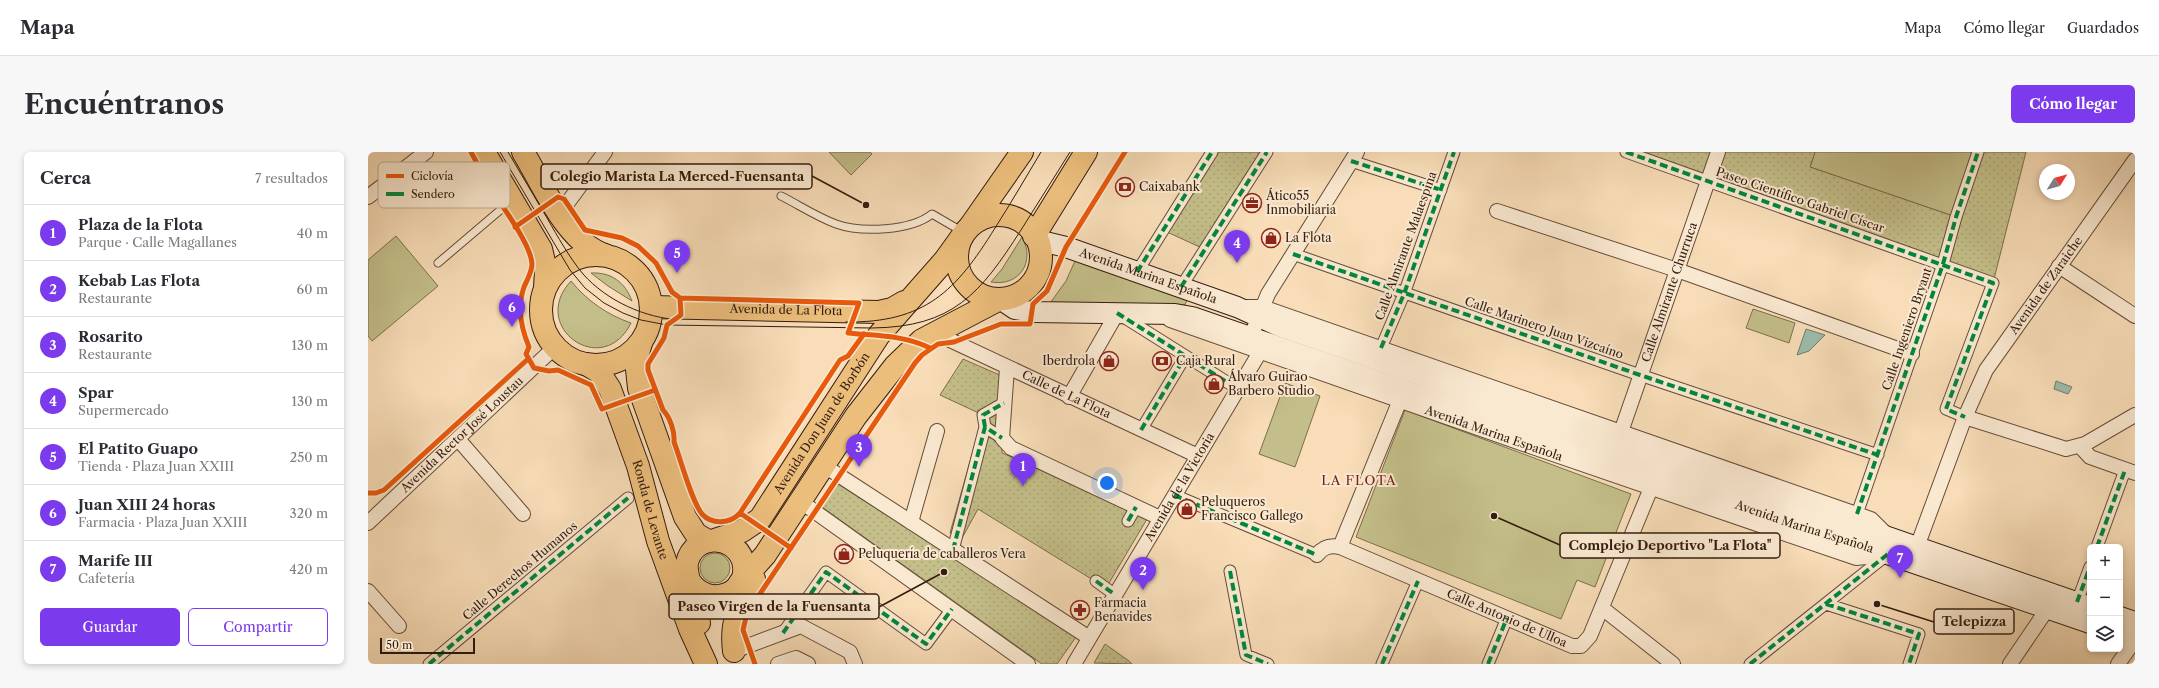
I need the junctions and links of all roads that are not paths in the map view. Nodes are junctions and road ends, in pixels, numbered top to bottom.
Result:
1 (426, 152) edge
2 (484, 152) edge
3 (523, 152) edge
4 (605, 152) edge
5 (1022, 152) edge
6 (1086, 152) edge
7 (1212, 152) edge
8 (1267, 152) edge
9 (1454, 152) edge
10 (1626, 152) edge
11 (1718, 152) edge
12 (1978, 152) edge
13 (1354, 156) edge
14 (2135, 160) edge
15 (413, 162) edge
16 (490, 162) edge
17 (1708, 182) junction
18 (378, 189) edge
19 (1441, 190) junction
20 (510, 195) edge
21 (781, 196) dead end
22 (368, 197) edge
23 (513, 200) junction
24 (510, 203) edge
25 (503, 208) edge
26 (1497, 211) dead end
27 (560, 213) junction
28 (966, 231) junction
29 (1036, 238) junction
30 (1294, 254) junction
31 (607, 255) junction
32 (438, 263) dead end
33 (1943, 264) junction
34 (2059, 266) junction
35 (1677, 270) junction
36 (1137, 272) junction
37 (1181, 287) junction
38 (545, 288) junction
39 (916, 294) junction
40 (1404, 294) junction
41 (1000, 299) junction
42 (652, 307) junction
43 (1260, 311) junction
44 (1117, 313) junction
45 (2135, 316) edge
46 (935, 333) junction
47 (641, 343) junction
48 (1255, 344) junction
49 (556, 347) junction
50 (1381, 348) junction
51 (1912, 354) junction
52 (1185, 357) junction
53 (586, 364) junction
54 (1008, 368) junction
55 (1640, 375) junction
56 (1238, 389) junction
57 (1069, 397) junction
58 (1408, 397) junction
59 (1004, 403) junction
60 (1501, 403) junction
61 (2135, 415) edge
62 (1965, 416) junction
63 (985, 427) junction
64 (1141, 430) junction
65 (937, 431) dead end
66 (1620, 432) junction
67 (458, 438) junction
68 (1002, 438) junction
69 (2080, 446) junction
70 (1878, 455) junction
71 (1198, 456) junction
72 (823, 465) junction
73 (638, 466) junction
74 (2130, 472) edge
75 (1651, 488) junction
76 (1174, 495) junction
77 (628, 498) dead end
78 (800, 500) junction
79 (1136, 507) junction
80 (523, 514) dead end
81 (1857, 514) junction
82 (1160, 518) junction
83 (369, 520) edge
84 (1128, 521) dead end
85 (911, 522) junction
86 (1793, 524) junction
87 (776, 537) junction
88 (712, 540) junction
89 (2098, 544) edge
90 (1820, 546) junction
91 (1340, 547) junction
92 (1890, 547) junction
93 (954, 550) junction
94 (1317, 555) joint
95 (1914, 555) junction
96 (1230, 571) dead end
97 (688, 575) junction
98 (2088, 580) edge
99 (1418, 581) junction
100 (1096, 582) dead end
101 (733, 589) junction
102 (368, 591) edge
103 (1114, 594) junction
104 (2051, 601) junction
105 (1826, 604) junction
106 (2084, 604) edge
107 (1602, 608) junction
108 (952, 609) junction
109 (1507, 618) junction
110 (2123, 618) edge
111 (2087, 621) edge
112 (2135, 622) edge
113 (398, 626) dead end
114 (783, 633) junction
115 (2123, 635) edge
116 (1088, 637) junction
117 (2135, 640) edge
118 (736, 657) edge
119 (1076, 663) edge
120 (429, 664) edge
121 (706, 664) edge
122 (710, 664) edge
123 (778, 664) edge
124 (808, 664) edge
125 (855, 664) edge
126 (1028, 664) edge
127 (1268, 664) edge
128 (1382, 664) edge
129 (1488, 664) edge
130 (1673, 664) edge
131 (1750, 664) edge
132 (1908, 664) edge
133 (2010, 664) edge
134 (2118, 664) edge

1 - 15 street
2 - 16 main road
3 - 27 main road
4 - 27 street
5 - 28 main road, Avenida Don Juan de Borbón
6 - 29 main road
7 - 36 street
8 - 37 street
9 - 19 street, Calle Almirante Malaespina
10 - 17 street, Paseo Científico Gabriel Císcar
11 - 17 street, Calle Almirante Churruca
12 - 33 street, Calle Ingeniero Bryant
13 - 19 street
13 - 30 street, Avenida de la Victoria
14 - 34 street, Avenida de Zaraiche
17 - 33 street, Paseo Científico Gabriel Císcar
17 - 35 street, Calle Almirante Churruca
18 - 22 street
19 - 40 street, Calle Almirante Malaespina
20 - 23 main road
21 - 28 lane
23 - 24 lane
23 - 38 main road
25 - 32 lane
26 - 35 street
27 - 31 main road
28 - 29 main road
28 - 39 main road, Avenida Don Juan de Borbón
28 - 41 main road
29 - 36 main road, Avenida Marina Española
29 - 41 main road
30 - 40 street, Calle Marinero Juan Vizcaíno
30 - 43 street, Avenida de la Victoria
31 - 38 main road
31 - 42 main road
33 - 51 street, Calle Ingeniero Bryant
33 - 62 street, Paseo Científico Gabriel Císcar
34 - 45 street
34 - 62 street, Avenida de Zaraiche
35 - 51 street
35 - 55 street, Calle Almirante Churruca
36 - 37 main road, Avenida Marina Española
37 - 43 main road, Avenida Marina Española
38 - 49 main road
39 - 42 main road, Avenida de La Flota
39 - 88 main road, Avenida Don Juan de Borbón
40 - 50 street, Calle Almirante Malaespina
40 - 55 street, Calle Marinero Juan Vizcaíno
41 - 44 main road, Avenida Marina Española
41 - 46 main road, Avenida Don Juan de Borbón
42 - 47 main road
43 - 48 street, Avenida de la Victoria
43 - 50 street, Avenida Marina Española
43 - 60 main road, Avenida Marina Española
44 - 48 main road, Avenida Marina Española
44 - 52 street
44 - 57 street
46 - 54 street, Calle de La Flota
46 - 72 main road, Avenida Don Juan de Borbón
47 - 53 main road
47 - 88 main road
48 - 56 street, Avenida de la Victoria
48 - 58 main road, Avenida Marina Española
49 - 53 main road
49 - 67 street, Avenida Rector José Loustau
50 - 66 street, Avenida Marina Española
51 - 70 street, Calle Ingeniero Bryant
52 - 56 street
52 - 64 street
53 - 73 main road, Ronda de Levante
54 - 57 street, Calle de La Flota
54 - 59 street
55 - 66 street, Calle Almirante Churruca
55 - 70 street, Calle Marinero Juan Vizcaíno
56 - 71 street, Avenida de la Victoria
57 - 64 street, Calle de La Flota
58 - 60 street, Avenida Marina Española
58 - 75 street, Avenida Marina Española
58 - 86 main road, Avenida Marina Española
58 - 91 street
59 - 63 street
59 - 68 street
60 - 92 main road, Avenida Marina Española
61 - 69 street
62 - 69 street
62 - 95 street, Avenida de Zaraiche
63 - 68 street
63 - 93 street
64 - 71 street, Calle de La Flota
65 - 85 street
66 - 81 street, Avenida Marina Española
67 - 80 street
67 - 83 street, Avenida Rector José Loustau
68 - 79 street
69 - 74 street
70 - 81 street, Calle Ingeniero Bryant
71 - 76 street, Avenida de la Victoria
72 - 78 main road, Avenida Don Juan de Borbón
72 - 85 street
73 - 97 main road
73 - 121 main road, Ronda de Levante
74 - 89 street
75 - 90 street, Avenida Marina Española
75 - 107 street, Calle Antonio de Ulloa
76 - 82 street, Avenida de la Victoria
76 - 94 street
77 - 120 street, Calle Derechos Humanos
78 - 87 main road, Avenida Don Juan de Borbón
78 - 108 street
79 - 82 street
79 - 84 street
81 - 92 street, Avenida Marina Española
82 - 103 street, Avenida de la Victoria
85 - 93 street
86 - 90 street
86 - 92 main road, Avenida Marina Española
87 - 101 main road, Avenida Don Juan de Borbón
87 - 118 main road
88 - 97 main road
88 - 101 main road
90 - 92 street, Avenida Marina Española
91 - 94 street
91 - 99 street, Calle Antonio de Ulloa
92 - 95 main road
92 - 105 street
93 - 116 street
95 - 104 main road
96 - 127 street
97 - 101 main road
97 - 122 main road
98 - 106 street
99 - 109 street, Calle Antonio de Ulloa
99 - 128 street
100 - 103 street
101 - 118 main road
102 - 113 street
103 - 116 street, Avenida de la Victoria
104 - 106 main road
104 - 111 main road
104 - 133 street
105 - 131 street
105 - 132 street
107 - 109 street, Calle Antonio de Ulloa
107 - 130 street
108 - 114 street
108 - 126 street
109 - 129 street
110 - 112 main road
114 - 118 street
114 - 125 street
115 - 117 main road
116 - 119 street, Avenida de la Victoria
117 - 134 street
123 - 124 street

